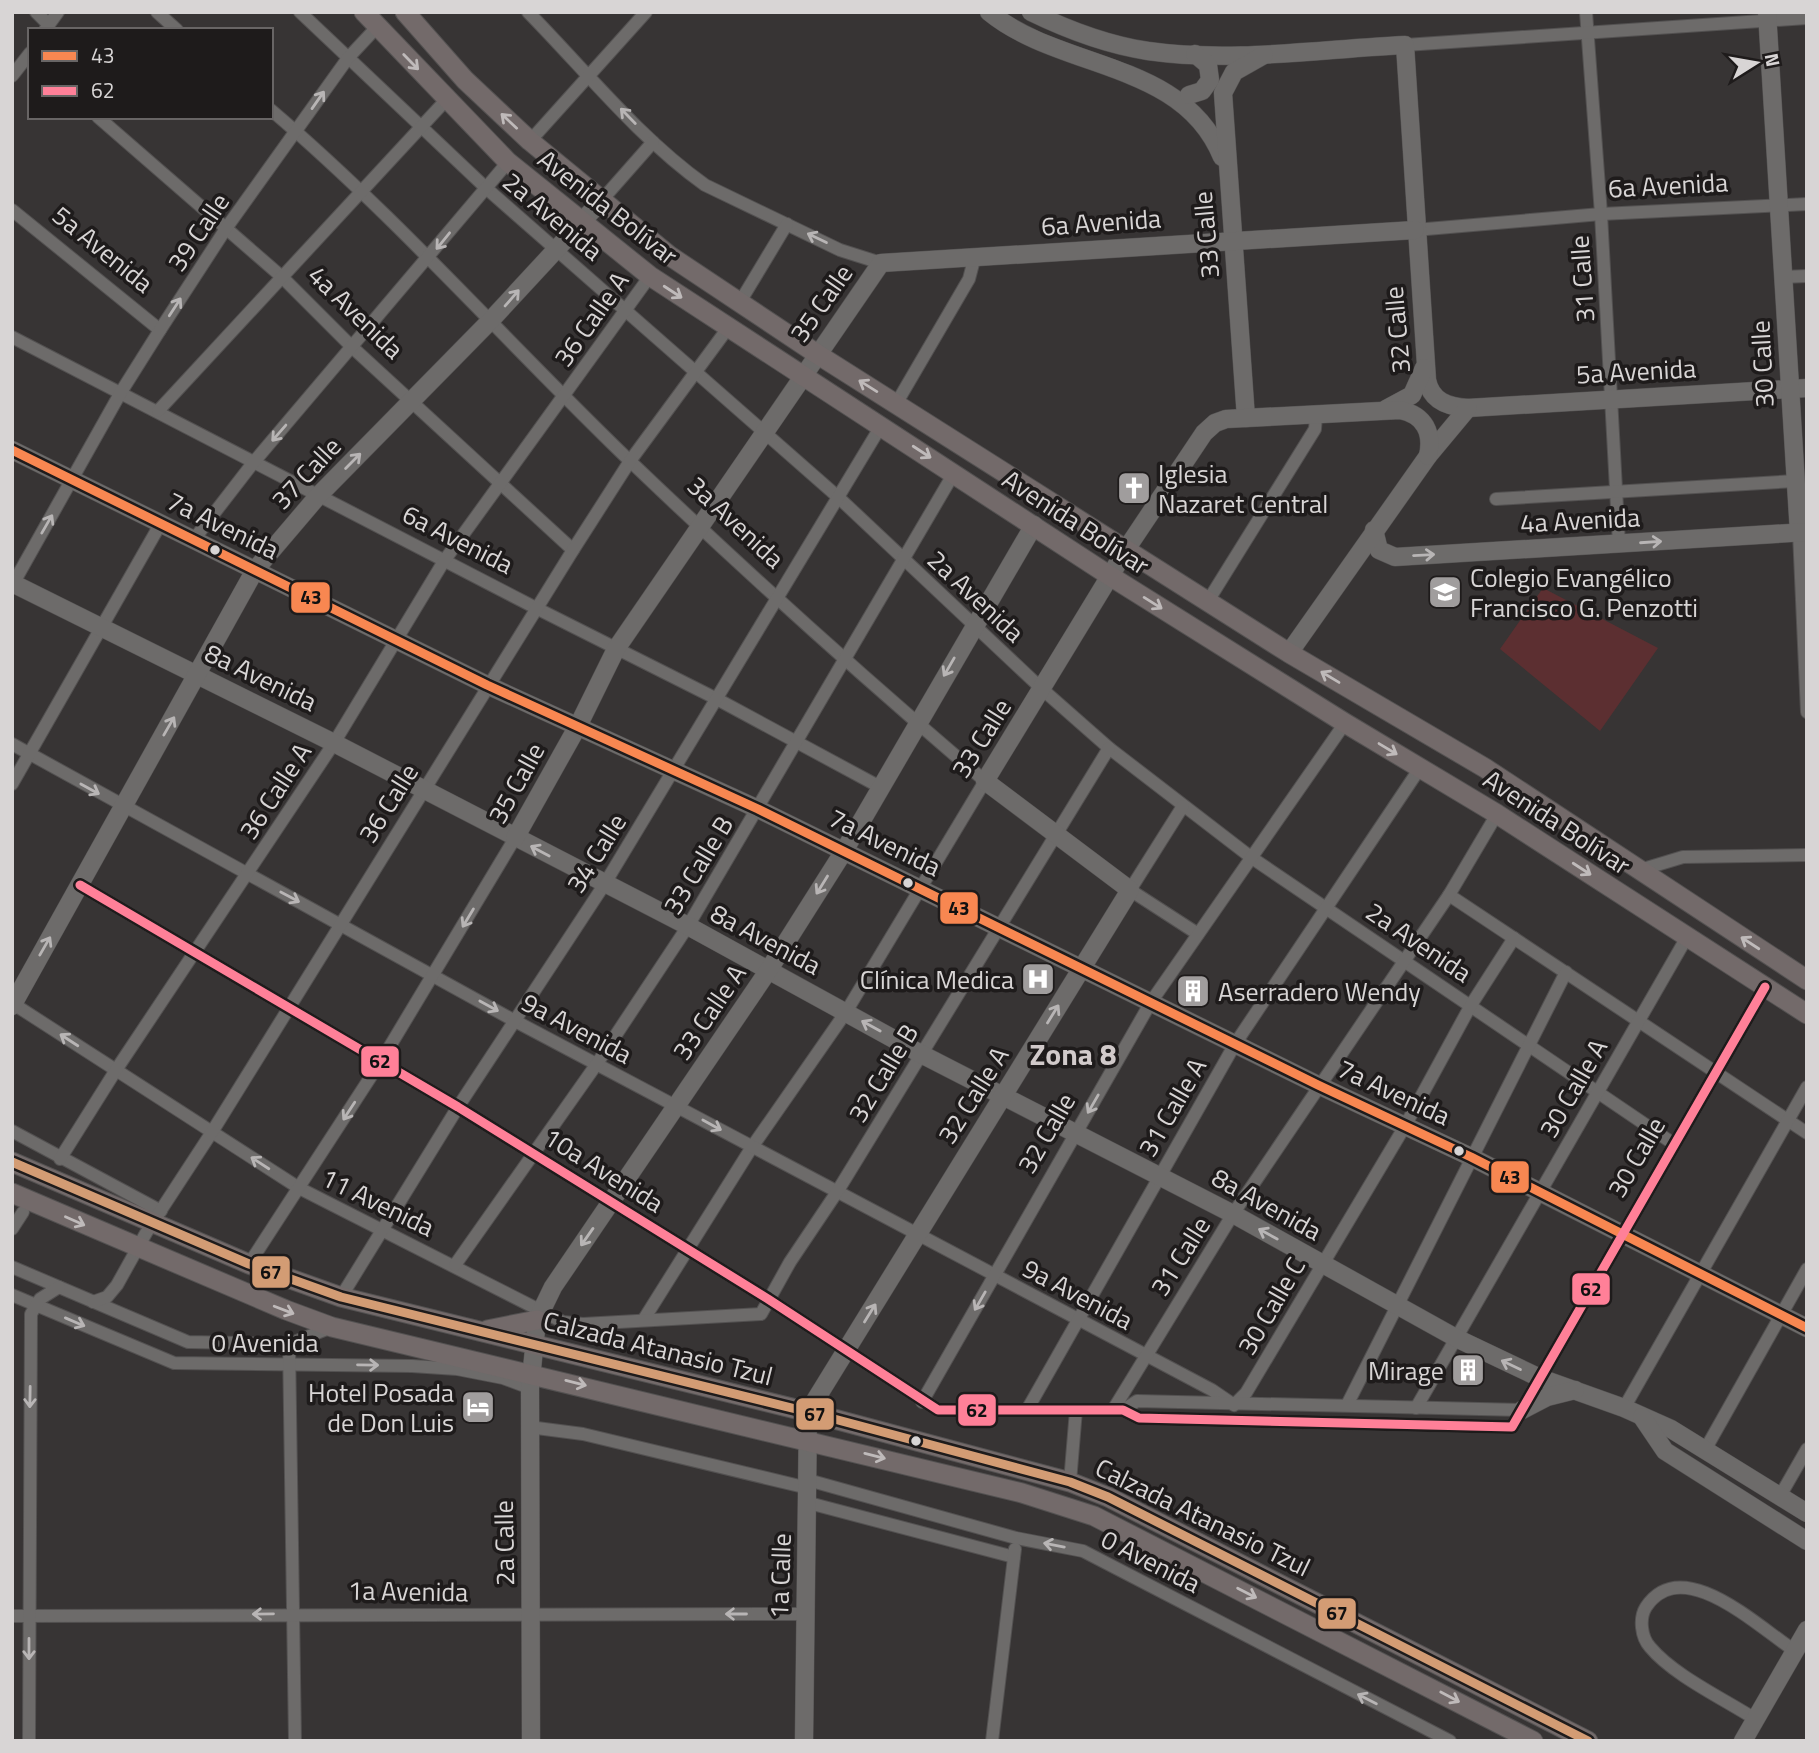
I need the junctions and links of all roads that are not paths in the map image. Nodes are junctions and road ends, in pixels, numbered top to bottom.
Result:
1 (36, 12) edge
2 (58, 12) edge
3 (157, 12) edge
4 (300, 12) edge
5 (405, 12) edge
6 (646, 12) edge
7 (989, 12) edge
8 (1031, 12) edge
9 (1586, 12) edge
10 (532, 14) edge
11 (1767, 16) edge
12 (1807, 18) edge
13 (370, 19) edge
14 (46, 27) edge
15 (175, 28) edge
16 (1587, 32) junction
17 (1405, 44) junction
18 (1270, 52) junction
19 (1195, 54) junction
20 (28, 57) edge
21 (348, 58) junction
22 (588, 74) junction
23 (12, 76) edge
24 (1138, 77) junction
25 (1189, 95) junction
26 (447, 99) junction
27 (273, 112) edge
28 (100, 119) edge
29 (419, 127) junction
30 (296, 131) junction
31 (1214, 136) junction
32 (530, 141) junction
33 (653, 142) junction
34 (508, 162) junction
35 (1227, 170) junction
36 (485, 188) junction
37 (361, 193) junction
38 (601, 201) junction
39 (1807, 204) edge
40 (1778, 206) junction
41 (12, 210) edge
42 (1601, 214) junction
43 (582, 220) junction
44 (787, 224) junction
45 (227, 228) junction
46 (1415, 230) junction
47 (1234, 240) junction
48 (556, 247) junction
49 (975, 256) junction
50 (428, 260) junction
51 (881, 263) junction
52 (650, 276) junction
53 (1807, 276) edge
54 (282, 277) junction
55 (1783, 277) junction
56 (740, 302) junction
57 (626, 309) junction
58 (491, 320) junction
59 (728, 328) junction
60 (160, 330) junction
61 (12, 337) edge
62 (352, 347) junction
63 (817, 355) junction
64 (1425, 365) junction
65 (696, 372) junction
66 (802, 376) junction
67 (1798, 388) edge
68 (121, 393) junction
69 (566, 395) junction
70 (1612, 398) junction
71 (413, 401) junction
72 (896, 404) junction
73 (1468, 408) junction
74 (1383, 410) junction
75 (158, 411) junction
76 (1317, 416) junction
77 (1246, 418) junction
78 (881, 426) junction
79 (764, 434) junction
80 (12, 450) edge
81 (1428, 456) junction
82 (1800, 458) edge
83 (630, 461) junction
84 (253, 463) junction
85 (954, 472) junction
86 (73, 480) junction
87 (1795, 481) junction
88 (498, 482) junction
89 (1615, 492) junction
90 (318, 496) junction
91 (838, 497) junction
92 (1496, 499) dead end
93 (161, 523) junction
94 (700, 525) junction
95 (1034, 525) junction
96 (1374, 530) junction
97 (1803, 532) edge
98 (195, 538) junction
99 (1619, 544) junction
100 (1128, 548) junction
101 (573, 550) junction
102 (904, 560) junction
103 (444, 561) junction
104 (255, 570) junction
105 (1110, 576) junction
106 (13, 583) edge
107 (777, 596) junction
108 (1208, 601) junction
109 (536, 608) junction
110 (1805, 617) edge
111 (973, 625) junction
112 (103, 628) junction
113 (395, 639) junction
114 (616, 649) junction
115 (1289, 653) junction
116 (845, 660) junction
117 (198, 675) junction
118 (1806, 676) edge
119 (487, 685) junction
120 (1042, 689) junction
121 (715, 698) junction
122 (1807, 712) edge
123 (916, 722) junction
124 (1345, 723) junction
125 (579, 724) junction
126 (797, 741) junction
127 (334, 743) junction
128 (12, 744) edge
129 (1109, 748) junction
130 (30, 755) junction
131 (1420, 768) junction
132 (672, 771) junction
133 (985, 781) junction
134 (12, 784) edge
135 (880, 787) junction
136 (424, 789) junction
137 (1183, 806) junction
138 (123, 807) junction
139 (758, 809) junction
140 (1497, 814) junction
141 (1055, 833) junction
142 (515, 838) junction
143 (844, 851) junction
144 (1807, 855) edge
145 (1252, 858) junction
146 (1640, 870) junction
147 (247, 874) junction
148 (80, 885) junction
149 (604, 885) junction
150 (919, 888) junction
151 (1130, 890) junction
152 (1449, 895) junction
153 (1327, 907) junction
154 (341, 923) junction
155 (688, 926) junction
156 (998, 927) junction
157 (1198, 934) junction
158 (1686, 937) junction
159 (1514, 938) junction
160 (195, 952) junction
161 (1405, 960) junction
162 (1082, 968) junction
163 (768, 971) junction
164 (1566, 972) junction
165 (434, 975) junction
166 (1807, 980) edge
167 (1765, 987) junction
168 (1151, 1002) junction
169 (13, 1004) edge
170 (1471, 1006) junction
171 (290, 1008) junction
172 (846, 1012) junction
173 (1807, 1014) edge
174 (515, 1021) junction
175 (1638, 1021) junction
176 (1235, 1044) junction
177 (1527, 1044) junction
178 (921, 1054) junction
179 (381, 1062) junction
180 (596, 1065) junction
181 (116, 1070) junction
182 (1715, 1072) junction
183 (1318, 1086) junction
184 (1807, 1087) edge
185 (1596, 1091) junction
186 (1003, 1097) junction
187 (677, 1105) junction
188 (458, 1107) junction
189 (1788, 1121) junction
190 (1405, 1126) junction
191 (12, 1132) edge
192 (212, 1132) junction
193 (1076, 1133) junction
194 (1807, 1133) edge
195 (1674, 1144) junction
196 (752, 1147) junction
197 (535, 1154) junction
198 (1471, 1157) junction
199 (60, 1159) junction
200 (12, 1163) edge
201 (1159, 1176) junction
202 (299, 1188) junction
203 (837, 1192) junction
204 (1539, 1192) junction
205 (12, 1194) edge
206 (612, 1202) junction
207 (23, 1212) dead end
208 (1233, 1214) junction
209 (157, 1216) junction
210 (12, 1229) edge
211 (384, 1230) junction
212 (1622, 1234) junction
213 (918, 1235) junction
214 (137, 1248) junction
215 (690, 1250) junction
216 (249, 1264) junction
217 (1322, 1264) junction
218 (455, 1265) junction
219 (12, 1267) edge
220 (1807, 1269) edge
221 (1700, 1274) junction
222 (995, 1276) junction
223 (59, 1287) junction
224 (12, 1295) edge
225 (341, 1297) junction
226 (768, 1299) junction
227 (93, 1302) junction
228 (34, 1305) junction
229 (1396, 1305) junction
230 (761, 1314) joint
231 (539, 1315) junction
232 (1781, 1315) junction
233 (644, 1319) junction
234 (1078, 1320) junction
235 (332, 1327) junction
236 (1807, 1328) edge
237 (477, 1332) junction
238 (1456, 1338) junction
239 (289, 1344) junction
240 (535, 1344) junction
241 (845, 1352) junction
242 (1146, 1356) junction
243 (291, 1366) junction
244 (1540, 1378) junction
245 (531, 1380) junction
246 (1574, 1390) junction
247 (922, 1402) junction
248 (1234, 1405) junction
249 (1347, 1405) junction
250 (1416, 1408) junction
251 (1625, 1408) junction
252 (1027, 1410) junction
253 (1076, 1410) junction
254 (1118, 1410) junction
255 (1522, 1410) junction
256 (808, 1412) junction
257 (1642, 1417) junction
258 (529, 1427) junction
259 (1512, 1427) joint
260 (808, 1440) junction
261 (1807, 1449) edge
262 (1705, 1450) junction
263 (1070, 1482) junction
264 (808, 1490) junction
265 (1780, 1496) junction
266 (1807, 1513) edge
267 (1016, 1538) junction
268 (1807, 1541) edge
269 (1014, 1557) junction
270 (294, 1613) junction
271 (804, 1614) junction
272 (12, 1616) edge
273 (29, 1616) junction
274 (531, 1616) junction
275 (1807, 1630) edge
276 (1794, 1651) junction
277 (1755, 1719) junction
278 (1419, 1726) junction
279 (29, 1741) edge
280 (295, 1741) edge
281 (531, 1741) edge
282 (804, 1741) edge
283 (992, 1741) edge
284 (1415, 1741) edge
285 (1450, 1741) edge
286 (1533, 1741) edge
287 (1588, 1741) edge
288 (1743, 1741) edge

1 - 14 street
2 - 14 street
3 - 15 street
4 - 21 street, 2a Avenida
32 -> 5 main road, Avenida Bolívar
6 - 22 street
7 - 24 main road
8 - 19 main road
9 - 16 street, 31 Calle
10 - 22 street, 6a Avenida
11 - 12 street
11 - 16 street
11 - 40 main road, 30 Calle
13 - 21 street, 39 Calle
13 -> 26 main road, Avenida Bolívar
16 - 17 street
16 - 42 street, 31 Calle
17 - 18 main road
17 - 46 main road, 32 Calle
18 - 19 main road
18 - 35 main road
19 - 25 main road
20 - 23 street
21 - 29 street, 2a Avenida
30 -> 21 street, 39 Calle
22 - 32 street
33 -> 22 street, 6a Avenida
24 - 25 main road
24 - 31 main road
25 - 31 main road
26 - 29 street
26 - 34 main road, Avenida Bolívar
27 - 30 street, 3a Avenida
28 - 45 street, 4a Avenida
29 - 36 street, 2a Avenida
29 - 37 street
30 - 37 street, 3a Avenida
30 - 45 street, 39 Calle
31 - 35 main road
32 - 38 main road, Avenida Bolívar
33 - 38 street, 37 Calle
33 - 44 street, 6a Avenida
34 - 36 street
34 - 43 main road, Avenida Bolívar
35 - 47 main road, 33 Calle
36 - 48 street, 2a Avenida
36 -> 50 street
37 - 50 street, 3a Avenida
37 - 54 street
38 - 43 main road, 37 Calle
38 - 56 main road, Avenida Bolívar
39 - 40 street, 6a Avenida
40 - 42 street, 6a Avenida
40 - 55 main road, 30 Calle
41 - 60 street, 5a Avenida
42 - 46 street, 6a Avenida
42 - 70 street, 31 Calle
43 - 48 main road, 37 Calle
43 - 52 main road, Avenida Bolívar
51 -> 44 street, 6a Avenida
44 - 56 street
45 - 54 street, 4a Avenida
60 -> 45 street, 39 Calle
46 - 47 main road, 6a Avenida
46 - 64 main road, 32 Calle
47 - 49 main road, 6a Avenida
47 - 77 main road, 33 Calle
48 - 57 street, 2a Avenida
58 -> 48 main road, 37 Calle
49 - 51 main road, 6a Avenida
49 - 72 street
50 - 58 street, 3a Avenida
50 - 62 street
51 - 63 main road, 35 Calle
52 - 57 street, 36 Calle A
52 -> 59 main road, Avenida Bolívar
53 - 55 street
54 - 62 street, 4a Avenida
54 - 75 street
55 - 67 main road, 30 Calle
56 - 63 main road, Avenida Bolívar
57 - 65 street, 2a Avenida
57 - 69 street, 36 Calle A
58 - 69 street, 3a Avenida
58 - 71 main road, 37 Calle
59 - 65 street, 36 Calle
59 - 66 main road, Avenida Bolívar
60 - 68 street, 39 Calle
61 - 68 street, 6a Avenida
62 - 71 street, 4a Avenida
62 -> 84 street
63 - 66 main road, 35 Calle
72 -> 63 main road, Avenida Bolívar
64 - 73 main road, 32 Calle
64 - 74 main road
65 - 79 street, 2a Avenida
65 - 83 street, 36 Calle
66 - 78 main road, Avenida Bolívar
66 - 79 main road, 35 Calle
67 - 70 main road, 5a Avenida
67 - 82 main road, 30 Calle
68 - 75 street, 6a Avenida
68 - 86 street, 39 Calle
69 - 83 street, 3a Avenida
69 - 88 street, 36 Calle A
70 - 73 main road, 5a Avenida
70 - 89 street, 31 Calle
71 - 88 street, 4a Avenida
90 -> 71 main road, 37 Calle
72 - 100 main road, Avenida Bolívar
73 - 81 main road
74 - 76 main road
74 - 81 main road
75 - 84 street, 6a Avenida
76 - 77 main road
76 - 108 street
77 - 100 main road, 33 Calle
78 -> 85 main road, Avenida Bolívar
78 - 91 street, 34 Calle
79 - 91 street, 2a Avenida
79 - 94 main road, 35 Calle
80 - 86 main road, 7a Avenida
81 - 96 main road
82 - 87 main road, 30 Calle
83 - 94 street, 3a Avenida
83 - 101 street, 36 Calle
84 - 90 street, 6a Avenida
84 - 98 street
85 - 95 main road, Avenida Bolívar
85 - 102 street, 33 Calle B
86 - 93 main road, 7a Avenida
106 -> 86 street, 39 Calle
87 - 89 street
87 - 97 main road, 30 Calle
88 - 101 street, 4a Avenida
88 - 103 street, 36 Calle A
89 - 92 street
89 - 99 street, 31 Calle
90 - 103 street, 6a Avenida
90 - 104 main road, 37 Calle
91 - 102 street, 2a Avenida
91 - 107 street, 34 Calle
93 - 98 main road, 7a Avenida
93 - 112 street
94 - 107 street, 3a Avenida
94 - 114 main road, 35 Calle
95 - 105 main road, Avenida Bolívar
95 - 111 main road, 33 Calle A
96 -> 99 main road, 4a Avenida
96 - 115 main road
99 -> 97 main road, 4a Avenida
97 - 110 street, 30 Calle
98 - 104 main road, 7a Avenida
100 - 105 main road, 33 Calle
100 - 108 main road, Avenida Bolívar
101 - 109 street, 36 Calle
102 - 111 street, 2a Avenida
102 - 116 street, 33 Calle B
103 - 109 street, 6a Avenida
103 - 113 street, 36 Calle A
104 - 113 main road, 7a Avenida
104 - 117 main road, 37 Calle
105 - 120 main road, 33 Calle
105 -> 124 main road, Avenida Bolívar
106 - 112 main road, 8a Avenida
107 - 116 street, 3a Avenida
107 - 121 street, 34 Calle
108 - 115 main road, Avenida Bolívar
109 - 114 street, 6a Avenida
109 - 119 street, 36 Calle
110 - 118 street, 30 Calle
111 - 120 street, 2a Avenida
111 -> 123 main road, 33 Calle A
112 - 117 main road, 8a Avenida
112 - 130 street
113 - 119 main road, 7a Avenida
113 - 127 street, 36 Calle A
114 - 121 street, 6a Avenida
114 - 125 main road, 35 Calle
146 -> 115 main road, Avenida Bolívar
116 - 123 street, 3a Avenida
116 - 126 street, 33 Calle B
117 - 127 main road, 8a Avenida
138 -> 117 main road, 37 Calle
118 - 122 street, 30 Calle
119 - 125 main road, 7a Avenida
119 - 136 street, 36 Calle
120 - 129 street, 2a Avenida
120 - 133 main road, 33 Calle
121 - 126 street, 6a Avenida
121 - 132 street, 34 Calle
123 - 133 street, 3a Avenida
123 - 135 main road, 33 Calle A
124 -> 131 main road, Avenida Bolívar
124 - 145 street, 32 Calle
125 - 132 main road, 7a Avenida
125 - 142 main road, 35 Calle
126 - 135 street, 6a Avenida
126 - 139 street, 33 Calle B
127 - 136 main road, 8a Avenida
127 - 147 street, 36 Calle A
128 - 130 street, 9a Avenida
129 - 137 street, 2a Avenida
129 - 141 street, 32 Calle B
130 - 134 street
130 -> 138 street, 9a Avenida
131 - 140 main road, Avenida Bolívar
131 - 153 street, 31 Calle A
132 - 139 main road, 7a Avenida
132 - 149 street, 34 Calle
133 - 141 main road, 3a Avenida
133 - 150 street, 33 Calle
135 - 143 main road, 33 Calle A
136 - 142 main road, 8a Avenida
136 - 154 street, 36 Calle
137 - 145 street, 2a Avenida
137 - 151 street, 32 Calle A
138 - 147 street, 9a Avenida
138 - 148 main road, 37 Calle
139 - 143 main road, 7a Avenida
139 - 155 street, 33 Calle B
140 - 152 street, 31 Calle
140 -> 158 main road, Avenida Bolívar
141 - 151 main road, 3a Avenida
141 - 156 street, 32 Calle B
149 -> 142 main road, 8a Avenida
142 -> 165 street, 35 Calle
143 - 150 main road, 7a Avenida
143 -> 163 main road, 33 Calle A
144 - 146 street
145 - 153 street, 2a Avenida
145 - 157 street, 32 Calle
166 -> 146 main road, Avenida Bolívar
147 -> 154 street, 9a Avenida
147 - 160 street, 36 Calle A
148 - 160 street, 10a Avenida
169 -> 148 main road, 37 Calle
149 - 155 main road, 8a Avenida
149 - 174 street, 34 Calle
150 - 156 main road, 7a Avenida
150 - 172 street, 33 Calle
151 - 157 street, 3a Avenida
151 - 162 main road, 32 Calle A
152 - 159 street
152 - 161 street, 31 Calle
153 - 161 street, 2a Avenida
153 - 176 street, 31 Calle A
154 - 165 street, 9a Avenida
154 - 171 street, 36 Calle
155 - 163 main road, 8a Avenida
155 - 180 street, 33 Calle B
156 - 162 main road, 7a Avenida
156 - 178 street, 32 Calle B
157 - 168 street, 32 Calle
158 - 167 main road, Avenida Bolívar
158 - 175 street, 30 Calle A
159 - 164 street
159 - 170 street, 30 Calle C
160 - 171 street, 10a Avenida
160 - 181 street, 36 Calle A
161 - 170 street, 2a Avenida
161 - 183 street, 31 Calle
162 - 168 main road, 7a Avenida
186 -> 162 main road, 32 Calle A
163 - 172 main road, 8a Avenida
163 - 187 main road, 33 Calle A
164 - 175 street
164 - 177 street
165 -> 174 street, 9a Avenida
165 - 179 street, 35 Calle
167 - 173 main road, Avenida Bolívar
167 - 182 street, 30 Calle
168 - 176 main road, 7a Avenida
168 -> 193 street, 32 Calle
181 -> 169 street, 11 Avenida
170 - 177 street, 2a Avenida
170 - 190 street, 30 Calle C
171 - 179 street, 10a Avenida
171 - 192 street, 36 Calle
178 -> 172 main road, 8a Avenida
172 - 196 street, 33 Calle
174 - 180 street, 9a Avenida
174 - 188 street, 34 Calle
175 - 182 street
175 - 185 street, 30 Calle A
176 - 183 main road, 7a Avenida
176 - 201 street, 31 Calle A
177 - 185 street, 2a Avenida
177 - 198 street
178 - 186 main road, 8a Avenida
178 - 203 street, 32 Calle B
179 - 188 street, 10a Avenida
179 -> 202 street, 35 Calle
180 - 187 street, 9a Avenida
180 - 197 street, 33 Calle B
181 - 192 street, 11 Avenida
181 - 199 street, 36 Calle A
182 - 189 street
182 - 195 street, 30 Calle
183 - 190 main road, 7a Avenida
183 - 208 street, 31 Calle
184 - 189 street
185 - 195 street, 2a Avenida
185 - 204 street, 30 Calle A
186 - 193 main road, 8a Avenida
186 - 213 main road, 32 Calle A
187 -> 196 street, 9a Avenida
187 - 206 main road, 33 Calle A
188 - 197 street, 10a Avenida
188 - 211 street, 34 Calle
189 - 194 street
189 - 221 street
190 - 198 main road, 7a Avenida
190 - 217 street, 30 Calle C
191 - 199 street
202 -> 192 street, 11 Avenida
192 - 209 street, 36 Calle
193 - 201 main road, 8a Avenida
193 - 222 street, 32 Calle
195 - 212 street, 30 Calle
196 - 203 street, 9a Avenida
196 - 215 street, 33 Calle
197 - 206 street, 10a Avenida
197 - 218 street, 33 Calle B
198 - 204 main road, 7a Avenida
198 - 229 street
199 - 209 street
200 - 209 main road, Calzada Atanasio Tzul
201 - 208 main road, 8a Avenida
201 - 234 street, 31 Calle A
202 - 211 street, 11 Avenida
202 - 216 street, 35 Calle
203 - 213 street, 9a Avenida
203 - 226 street, 32 Calle B
204 - 212 main road, 7a Avenida
204 - 238 street, 30 Calle A
205 -> 214 main road, Calzada Atanasio Tzul
206 - 215 street, 10a Avenida
206 -> 231 main road, 33 Calle A
207 - 210 street
217 -> 208 main road, 8a Avenida
208 - 242 street, 31 Calle
209 - 214 street, 36 Calle
209 - 216 main road, Calzada Atanasio Tzul
211 - 218 street, 11 Avenida
211 - 225 street, 34 Calle
212 - 221 main road, 7a Avenida
212 - 244 street, 30 Calle
213 - 222 street, 9a Avenida
241 -> 213 main road, 32 Calle A
214 - 227 street, 36 Calle
214 -> 235 main road, Calzada Atanasio Tzul
215 - 226 street, 10a Avenida
215 - 233 street, 33 Calle
216 - 225 main road, Calzada Atanasio Tzul
217 - 229 main road, 8a Avenida
217 - 248 street, 30 Calle C
218 - 231 street, 11 Avenida
219 - 223 street, 0 Avenida
220 - 232 street
221 - 232 main road, 7a Avenida
221 - 251 street
222 - 234 street, 9a Avenida
222 -> 247 street, 32 Calle
223 - 227 street, 0 Avenida
223 - 228 street
224 - 228 street, 0 Avenida
225 - 237 main road, Calzada Atanasio Tzul
226 - 230 street, 32 Calle B
226 - 241 street, 10a Avenida
227 - 239 street, 0 Avenida
228 -> 243 street, 0 Avenida
228 -> 273 street
229 - 238 main road, 8a Avenida
229 - 249 street
230 - 233 street, 11 Avenida
231 - 233 street, 11 Avenida
231 - 237 main road
231 - 240 main road, 33 Calle A
232 - 236 main road, 7a Avenida
232 - 262 street
234 - 242 street, 9a Avenida
234 - 252 street, 31 Calle A
235 - 239 street, 0 Avenida
235 - 245 main road, Calzada Atanasio Tzul
237 - 240 main road, Calzada Atanasio Tzul
244 -> 238 main road, 8a Avenida
238 - 250 street, 30 Calle A
239 - 243 street
240 - 245 main road, 2a Calle
240 - 256 main road, Calzada Atanasio Tzul
241 - 247 street, 10a Avenida
241 - 256 main road, 32 Calle A
242 - 248 street, 9a Avenida
242 - 254 street, 31 Calle
243 -> 245 street, 0 Avenida
243 - 270 street
244 - 246 main road, 8a Avenida
244 - 255 street, 30 Calle
245 - 258 main road, 2a Calle
245 -> 260 main road, Calzada Atanasio Tzul
246 - 251 main road, 8a Avenida
246 - 255 main road
247 - 252 street, 10a Avenida
248 - 249 street, 10a Avenida
248 - 254 street, 10a Avenida
249 - 250 street, 10a Avenida
250 - 255 street, 10a Avenida
251 - 257 main road, 8a Avenida
252 - 253 street, 10a Avenida
253 - 254 street, 10a Avenida
253 - 263 street
254 - 259 street, 10a Avenida
255 - 259 street, 30 Calle
256 - 260 main road, 1a Calle
256 - 263 main road, Calzada Atanasio Tzul
257 - 262 main road, 8a Avenida
257 - 268 main road, 8a Avenida
258 - 264 street, 0 Avenida
258 - 274 main road, 2a Calle
260 - 264 main road, 1a Calle
260 -> 286 main road, Calzada Atanasio Tzul
261 - 265 street
262 - 265 main road, 8a Avenida
263 - 287 main road, Calzada Atanasio Tzul
264 - 267 street, 0 Avenida
264 - 269 street, 0 Avenida
264 - 271 main road, 1a Calle
265 - 266 main road, 8a Avenida
267 - 269 street
278 -> 267 street, 0 Avenida
269 - 283 street
270 -> 273 street, 1a Avenida
270 - 274 street, 1a Avenida
270 - 280 street
271 -> 274 street, 1a Avenida
271 - 282 main road, 1a Calle
272 - 273 street, 1a Avenida
273 -> 279 street
274 - 281 main road, 2a Calle
275 - 276 main road
276 - 277 main road
276 - 277 street
277 - 288 main road
278 - 284 street
278 - 285 street, 0 Avenida

